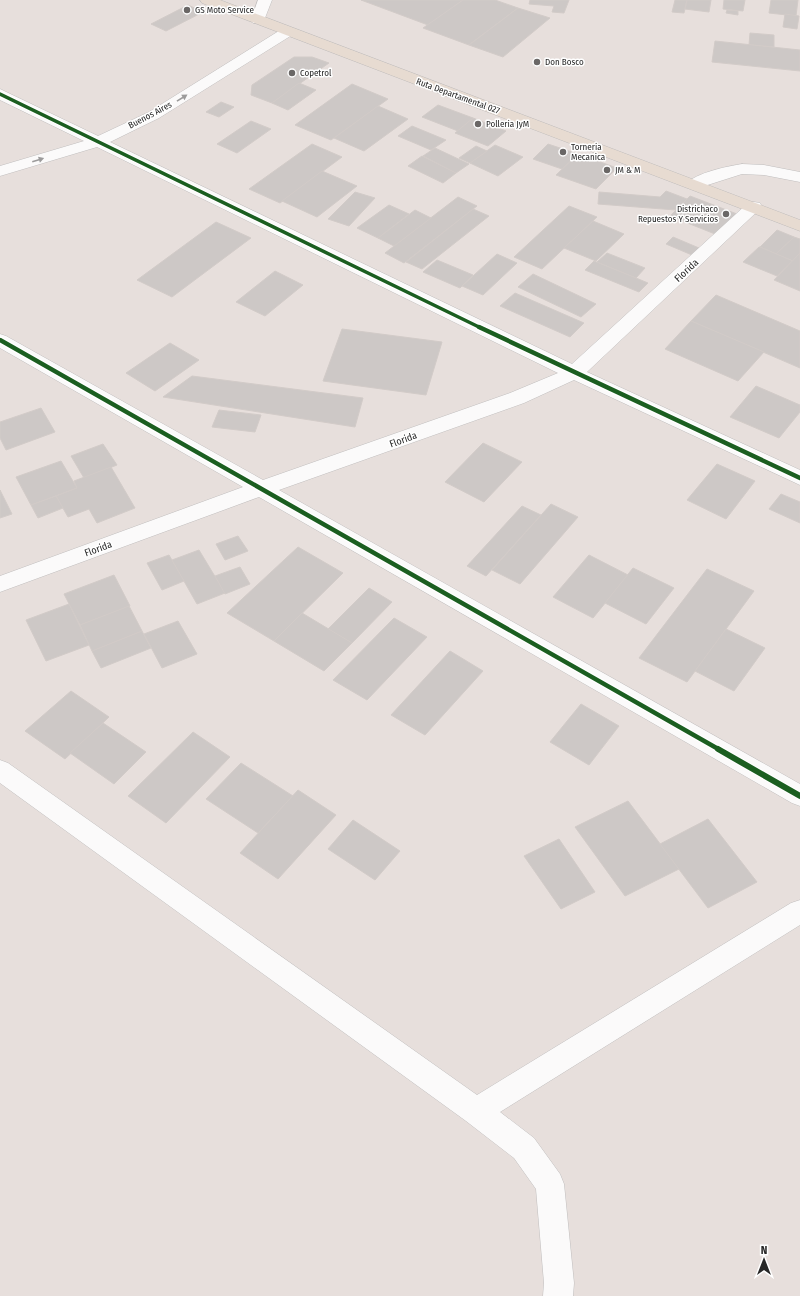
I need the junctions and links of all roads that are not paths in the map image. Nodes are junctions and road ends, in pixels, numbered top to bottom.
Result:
1 (207, 0) edge
2 (265, 0) edge
3 (258, 20) junction
4 (288, 32) junction
5 (0, 94) edge
6 (97, 142) junction
7 (0, 171) edge
8 (800, 177) edge
9 (695, 184) junction
10 (754, 207) junction
11 (800, 226) edge
12 (0, 340) edge
13 (574, 373) junction
14 (800, 478) edge
15 (261, 489) junction
16 (0, 584) edge
17 (0, 770) edge
18 (800, 796) edge
19 (800, 911) edge
20 (476, 1111) junction
21 (558, 1296) edge

1 - 3 main road, Ruta Departamental 027
2 - 3 street
3 - 4 main road, Ruta Departamental 027
6 -> 4 street, Buenos Aires
4 - 9 main road, Ruta Departamental 027
5 - 6 street
7 -> 6 street, Buenos Aires
6 - 13 street
8 - 9 street
9 - 10 main road, Ruta Departamental 027
10 - 11 main road, Ruta Departamental 027
10 - 13 street, Florida
12 - 15 street
13 - 14 street
13 - 15 street, Florida
15 - 16 street, Florida
15 - 18 street
17 - 20 street
19 - 20 street
20 - 21 street

